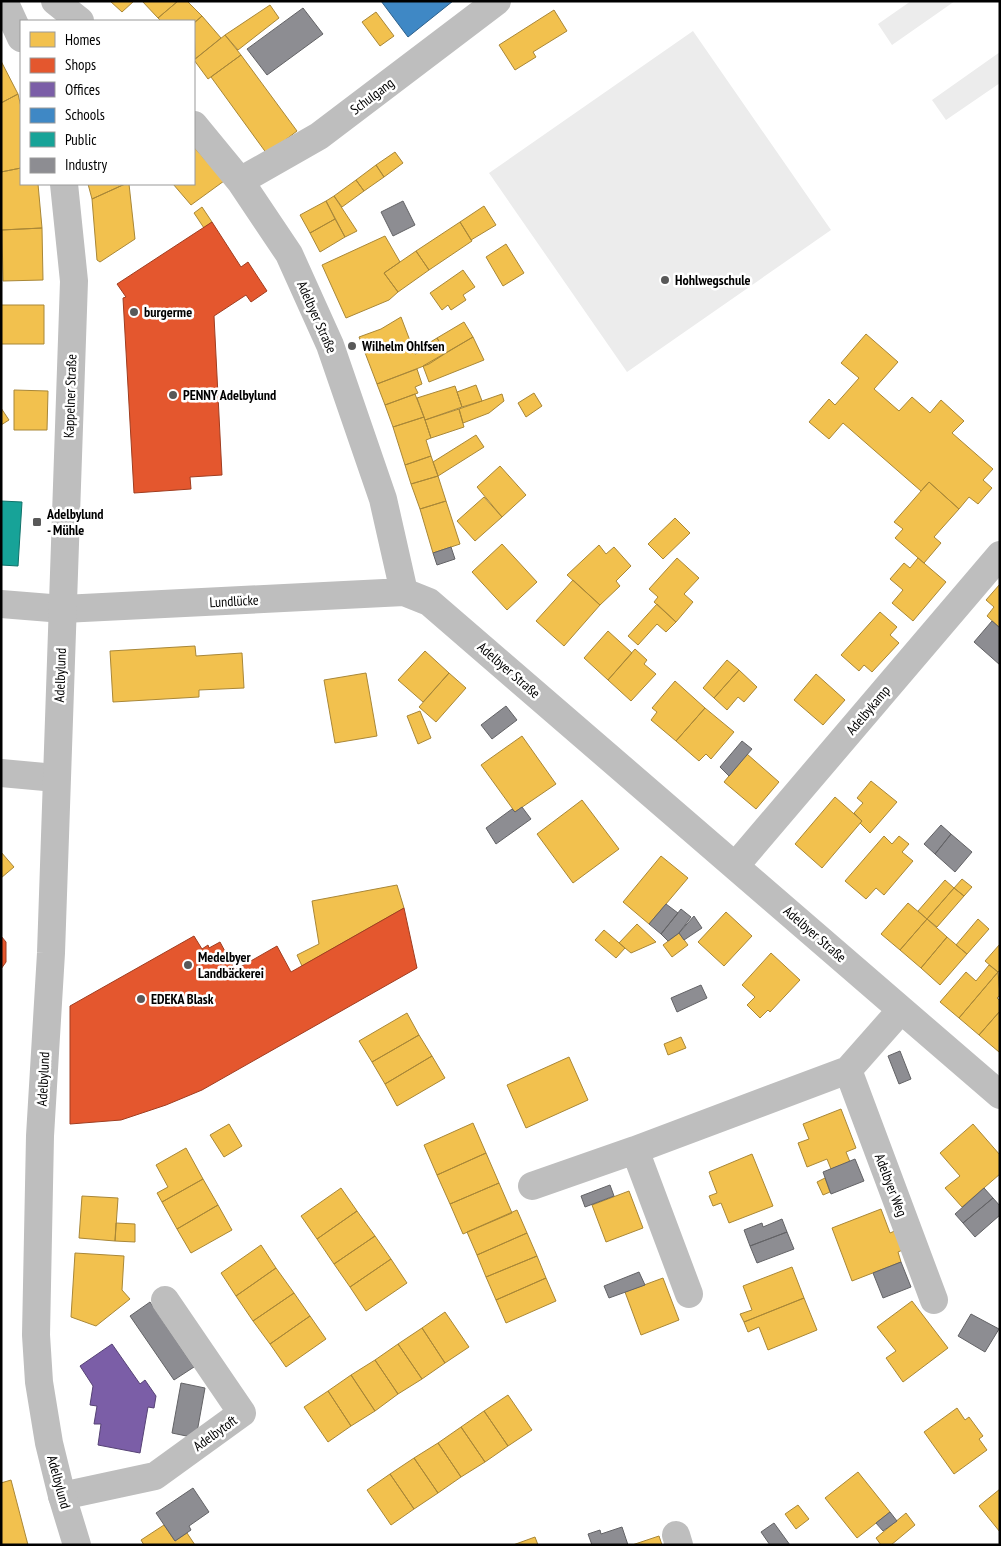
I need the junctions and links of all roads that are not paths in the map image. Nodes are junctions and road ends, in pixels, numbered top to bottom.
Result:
1 (4, 1) edge
2 (55, 1) edge
3 (497, 1) edge
4 (79, 20) edge
5 (20, 36) edge
6 (195, 126) edge
7 (240, 181) junction
8 (64, 185) edge
9 (1000, 555) edge
10 (404, 592) junction
11 (1, 604) edge
12 (63, 609) junction
13 (1, 773) edge
14 (56, 778) junction
15 (736, 865) junction
16 (901, 1010) junction
17 (848, 1070) junction
18 (1000, 1095) edge
19 (635, 1150) junction
20 (532, 1186) dead end
21 (689, 1294) dead end
22 (165, 1300) dead end
23 (934, 1300) dead end
24 (62, 1496) junction
25 (77, 1545) edge

1 - 5 street
2 - 4 street
3 - 7 street, Schulgang
6 - 7 street, Adelbyer Straße
7 - 10 street, Adelbyer Straße
8 - 12 street, Kappelner Straße
9 - 15 street, Adelbykamp
10 - 12 street, Lundlücke
10 - 15 street, Adelbyer Straße
11 - 12 street, Lundlücke
12 - 14 street, Adelbylund
13 - 14 street
14 - 24 street, Adelbylund
15 - 16 street, Adelbyer Straße
16 - 17 street
16 - 18 street, Adelbyer Straße
17 - 19 street
17 - 23 street, Adelbyer Weg
19 - 20 street
19 - 21 street
22 - 24 street, Adelbytoft
24 - 25 street, Adelbylund

